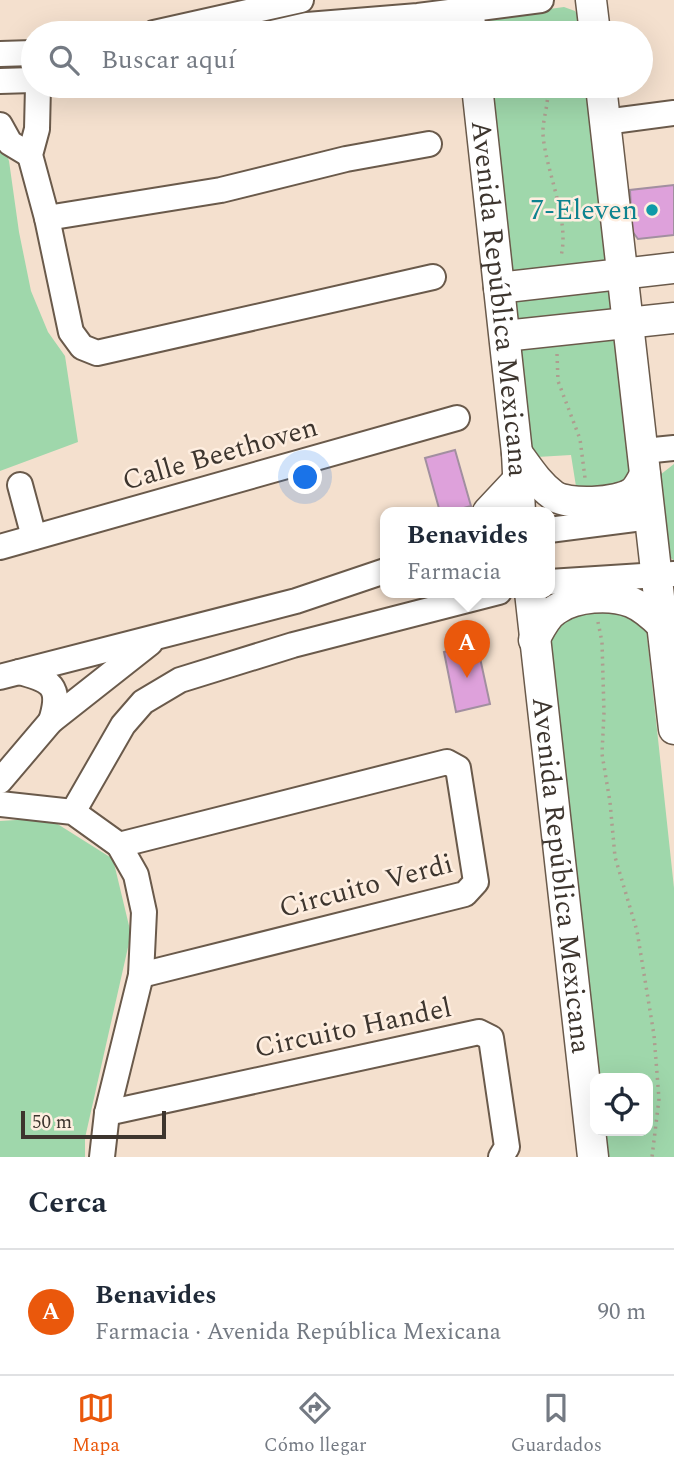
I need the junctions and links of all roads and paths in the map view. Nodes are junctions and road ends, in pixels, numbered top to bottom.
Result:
1 (301, 0) edge
2 (541, 0) edge
3 (592, 0) edge
4 (469, 14) edge
5 (207, 21) edge
6 (356, 21) edge
7 (594, 21) edge
8 (21, 53) edge
9 (0, 54) edge
10 (21, 80) edge
11 (0, 81) edge
12 (38, 98) edge
13 (478, 98) edge
14 (548, 98) edge
15 (602, 98) edge
16 (674, 113) edge
17 (605, 122) junction
18 (0, 125) edge
19 (429, 144) dead end
20 (30, 155) junction
21 (47, 218) junction
22 (674, 268) edge
23 (621, 273) junction
24 (433, 277) dead end
25 (555, 282) junction
26 (499, 288) junction
27 (674, 318) edge
28 (628, 324) junction
29 (555, 331) junction
30 (505, 336) junction
31 (457, 418) dead end
32 (674, 448) edge
33 (644, 463) junction
34 (517, 467) junction
35 (20, 485) dead end
36 (587, 502) junction
37 (491, 507) edge
38 (520, 507) edge
39 (650, 517) junction
40 (555, 529) edge
41 (34, 537) junction
42 (0, 547) edge
43 (380, 574) edge
44 (666, 575) edge
45 (555, 582) edge
46 (468, 598) edge
47 (478, 598) edge
48 (530, 598) edge
49 (595, 598) junction
50 (447, 607) junction
51 (662, 625) junction
52 (159, 637) junction
53 (534, 640) junction
54 (9, 674) edge
55 (673, 718) edge
56 (51, 721) junction
57 (7, 772) edge
58 (0, 804) edge
59 (35, 806) junction
60 (73, 812) junction
61 (119, 845) junction
62 (141, 975) junction
63 (107, 1113) junction
64 (102, 1157) edge
65 (501, 1157) edge
66 (593, 1157) edge
67 (652, 1157) edge

1 - 5 street
2 - 4 street
3 - 7 main road
4 - 6 street
8 - 9 street
10 - 11 street
12 - 20 street
13 - 26 main road, Avenida República Mexicana
14 - 25 path
15 - 17 main road
16 - 17 street
17 - 23 main road
18 - 20 street
19 - 21 street
20 - 21 street
21 - 24 street
22 - 23 main road
23 - 25 main road
23 - 28 main road
25 - 26 main road
26 - 30 main road, Avenida República Mexicana
27 - 28 main road
28 - 29 main road
28 - 33 main road
29 - 30 main road
29 - 36 path
30 - 34 main road, Avenida República Mexicana
31 - 41 street, Calle Beethoven
32 - 33 street
33 - 36 main road
33 - 39 main road
34 - 36 main road
34 - 37 main road
34 - 38 main road, Avenida República Mexicana
35 - 41 street
39 - 40 street
39 - 44 main road
41 - 42 street, Calle Beethoven
43 - 52 street
44 - 45 street
44 - 51 main road
46 - 50 street
47 - 50 street
48 - 53 main road, Avenida República Mexicana
49 - 51 main road
49 - 53 main road
49 - 67 path
50 - 60 street
51 - 55 main road
52 - 54 street
52 - 56 street
53 - 66 main road, Avenida República Mexicana
54 - 56 street
56 - 57 street
57 - 59 street
58 - 59 street
59 - 60 street
60 - 61 street
61 - 62 street
61 - 62 street, Circuito Verdi
62 - 63 street
63 - 64 street
63 - 65 street, Circuito Handel

